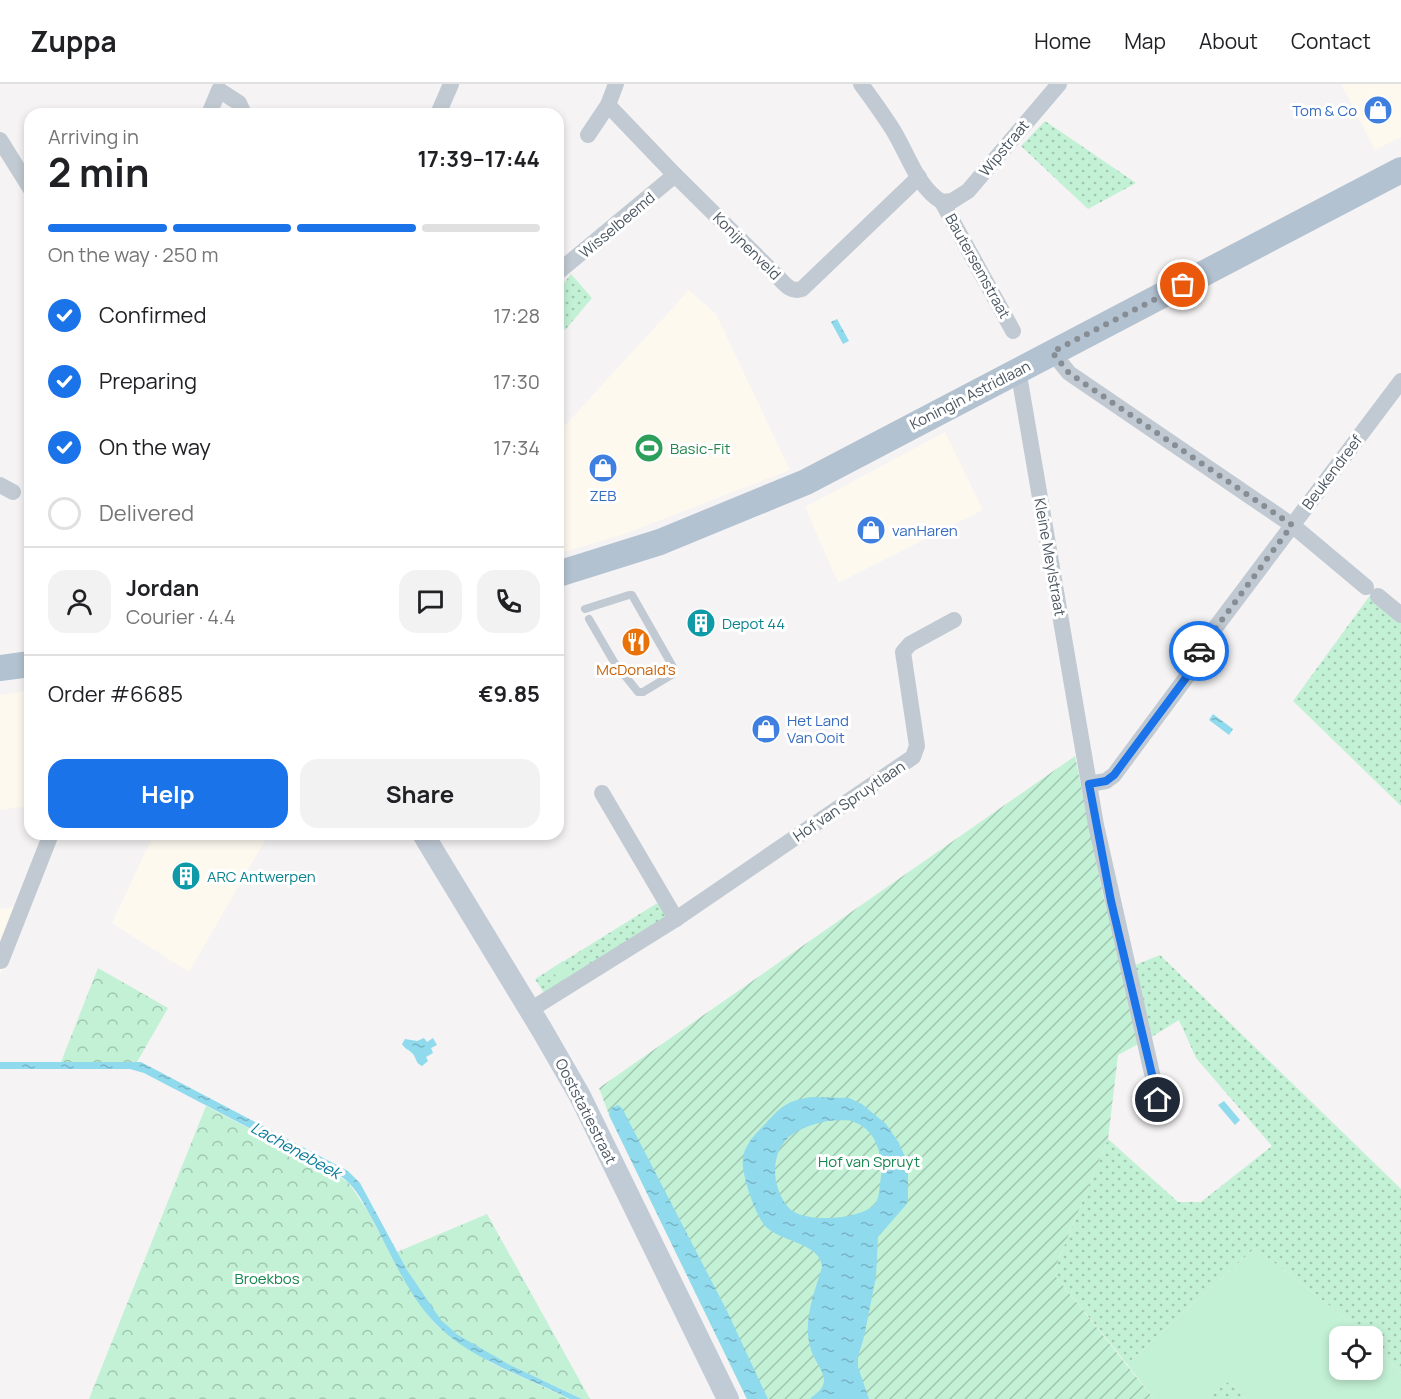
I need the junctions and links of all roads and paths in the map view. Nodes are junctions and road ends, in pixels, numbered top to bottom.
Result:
1 (451, 84) edge
2 (616, 84) edge
3 (628, 84) edge
4 (861, 84) edge
5 (1059, 84) edge
6 (217, 87) edge
7 (608, 105) junction
8 (212, 108) edge
9 (241, 108) edge
10 (441, 108) edge
11 (588, 135) dead end
12 (0, 140) edge
13 (1401, 170) edge
14 (675, 175) junction
15 (918, 177) junction
16 (24, 179) edge
17 (942, 201) junction
18 (564, 268) edge
19 (1013, 331) dead end
20 (1052, 352) junction
21 (1018, 369) junction
22 (1401, 381) edge
23 (1292, 525) junction
24 (564, 572) edge
25 (585, 609) dead end
26 (1401, 615) edge
27 (589, 619) dead end
28 (954, 620) dead end
29 (24, 665) edge
30 (0, 668) edge
31 (1089, 784) junction
32 (602, 793) dead end
33 (49, 840) edge
34 (427, 840) edge
35 (676, 919) junction
36 (1, 961) edge
37 (530, 1010) junction
38 (1158, 1100) dead end
39 (728, 1399) edge

1 - 10 street
2 - 7 street
3 - 7 street
4 - 15 street, Bautersemstraat
5 - 17 street, Wipstraat
6 - 8 street
6 - 9 street
7 - 11 street
7 - 14 street, Konijnenveld
12 - 16 street
13 - 20 main road, Koningin Astridlaan
14 - 15 street, Konijnenveld
14 - 18 street, Wisselbeemd
15 - 17 street, Bautersemstraat
17 - 19 street, Bautersemstraat
20 - 21 main road, Koningin Astridlaan
20 - 23 street
21 - 24 main road, Koningin Astridlaan
21 - 31 street, Kleine Meylstraat
22 - 23 street, Beukendreef
23 - 26 street
23 - 31 street, Beukendreef
25 - 27 lane
28 - 35 street, Hof van Spruytlaan
29 - 30 main road
31 - 38 street
32 - 35 street
33 - 36 street
34 - 37 street, Ooststatiestraat
35 - 37 street, Hof van Spruytlaan
37 - 39 street, Ooststatiestraat

